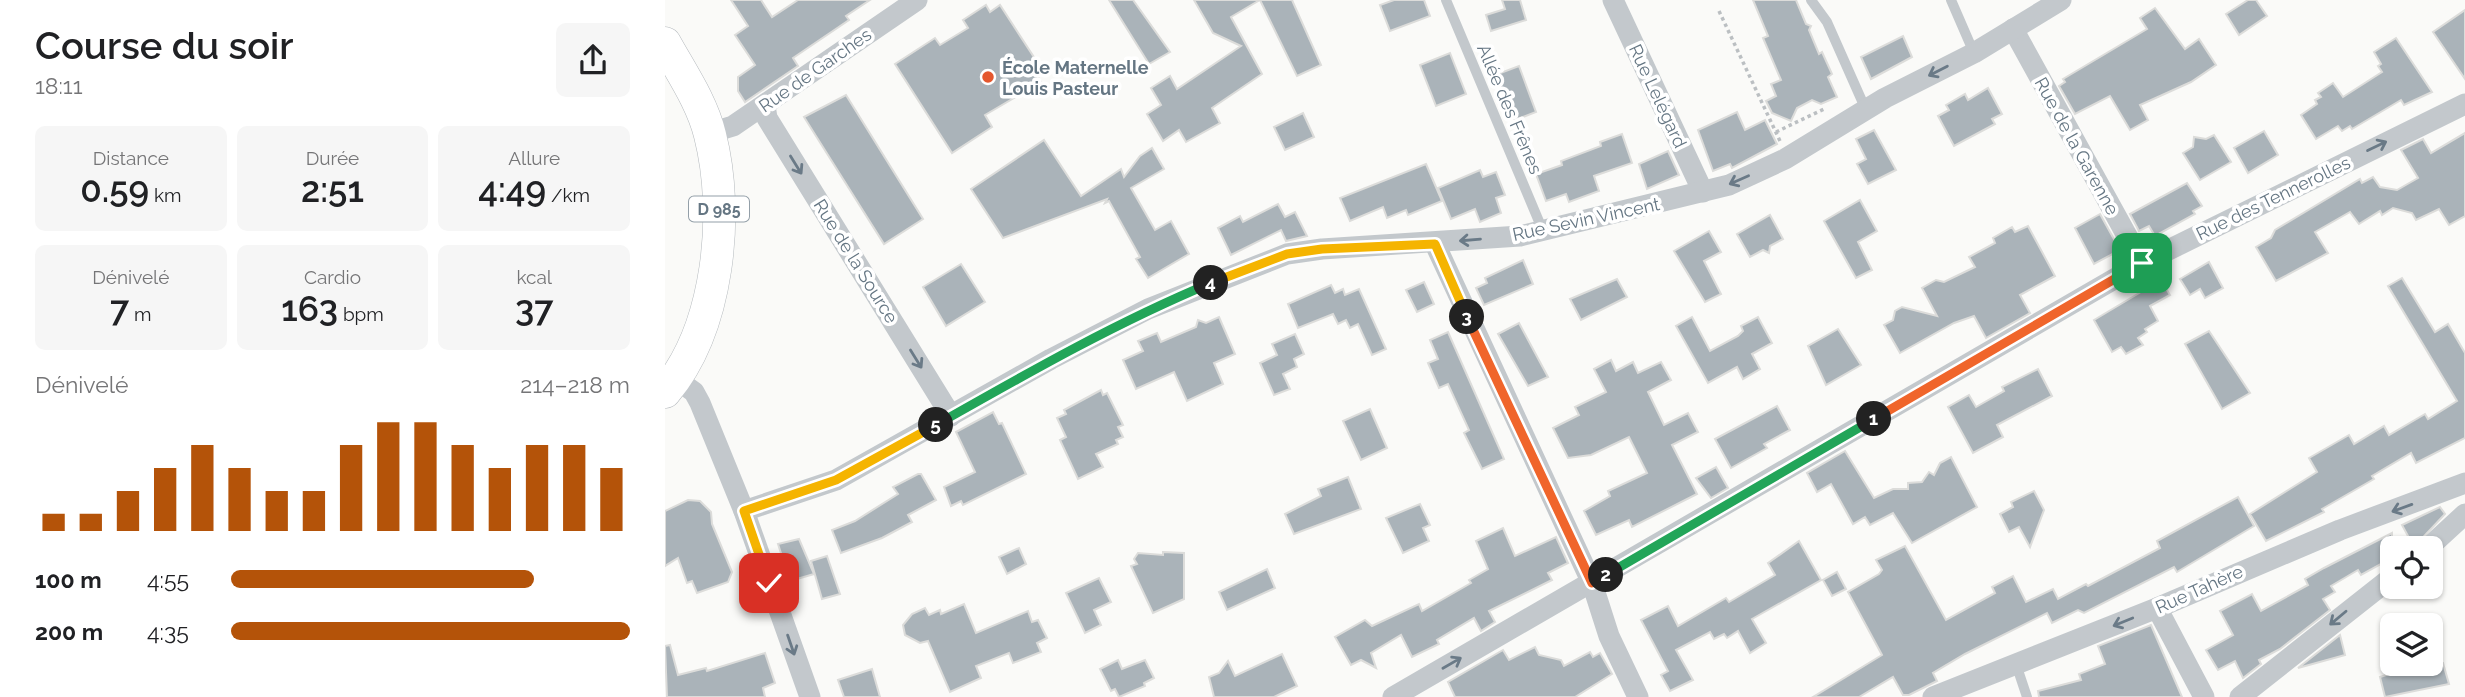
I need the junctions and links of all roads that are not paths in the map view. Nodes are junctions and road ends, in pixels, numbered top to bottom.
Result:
1 (917, 0) edge
2 (1445, 0) edge
3 (1613, 0) edge
4 (1811, 0) edge
5 (1951, 0) edge
6 (2061, 0) edge
7 (2013, 29) junction
8 (665, 43) edge
9 (1974, 53) junction
10 (1861, 101) junction
11 (2465, 104) edge
12 (765, 105) junction
13 (710, 133) junction
14 (1703, 192) junction
15 (1543, 231) junction
16 (1435, 244) junction
17 (2142, 263) junction
18 (671, 386) edge
19 (951, 416) junction
20 (2465, 483) edge
21 (744, 511) junction
22 (2465, 514) edge
23 (2441, 536) edge
24 (1592, 583) junction
25 (2380, 586) edge
26 (2157, 608) junction
27 (2016, 664) junction
28 (810, 697) edge
29 (1393, 697) edge
30 (1638, 697) edge
31 (1933, 697) edge
32 (2027, 697) edge
33 (2204, 697) edge
34 (2240, 697) edge

1 - 12 street, Rue de Garches
2 - 15 lane, Allée des Frênes
3 - 14 street, Rue Lelégard
4 - 10 lane
5 - 9 lane
6 - 7 street, Rue Sevin Vincent
7 - 9 street, Rue Sevin Vincent
7 - 17 street, Rue de la Garenne
8 - 13 main road, D 985
9 -> 10 street, Rue Sevin Vincent
10 -> 14 street, Rue Sevin Vincent
17 -> 11 street, Rue des Tennerolles
12 - 13 street, Rue de Garches
12 -> 19 street, Rue de la Source
13 - 18 main road, D 985
14 - 15 street, Rue Sevin Vincent
15 -> 16 street, Rue Sevin Vincent
16 - 19 street, Rue Sevin Vincent
16 - 24 street
17 - 24 street, Rue des Tennerolles
18 - 21 street
19 - 21 street, Rue Sevin Vincent
20 -> 26 street, Rue Tahère
21 -> 28 street
22 - 23 street
29 -> 24 street, Rue des Tennerolles
24 - 30 street
25 -> 34 street
26 -> 27 street, Rue Tahère
26 - 33 street
27 - 31 street, Rue Tahère
27 - 32 lane

